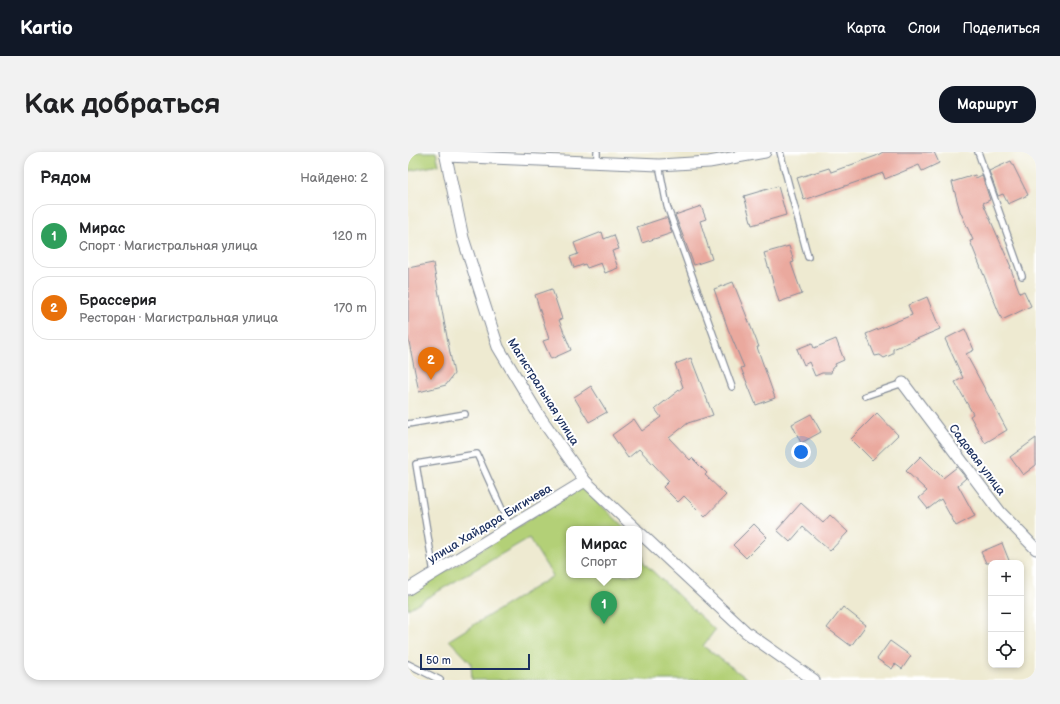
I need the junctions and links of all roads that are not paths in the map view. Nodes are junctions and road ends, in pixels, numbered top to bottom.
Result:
1 (597, 152) edge
2 (765, 152) edge
3 (780, 152) edge
4 (978, 152) edge
5 (445, 154) edge
6 (597, 164) junction
7 (659, 165) junction
8 (808, 257) dead end
9 (1022, 276) dead end
10 (904, 382) joint
11 (732, 387) dead end
12 (864, 396) dead end
13 (465, 414) dead end
14 (408, 424) edge
15 (584, 481) junction
16 (633, 526) edge
17 (510, 527) junction
18 (642, 535) edge
19 (1036, 549) edge
20 (434, 573) junction
21 (408, 589) edge
22 (408, 664) edge
23 (440, 680) edge
24 (814, 680) edge

1 - 6 lane
2 - 7 street
3 - 8 lane
4 - 9 lane
5 - 6 street
5 - 15 street, Магистральная улица
6 - 7 street
7 - 11 lane
10 - 12 lane
10 - 19 street, Садовая улица
13 - 14 lane
15 - 16 street, Магистральная улица
15 - 17 street, улица Хайдара Бигичева
17 - 20 street, улица Хайдара Бигичева
17 - 20 lane
18 - 24 street
20 - 21 street, улица Хайдара Бигичева
22 - 23 lane

